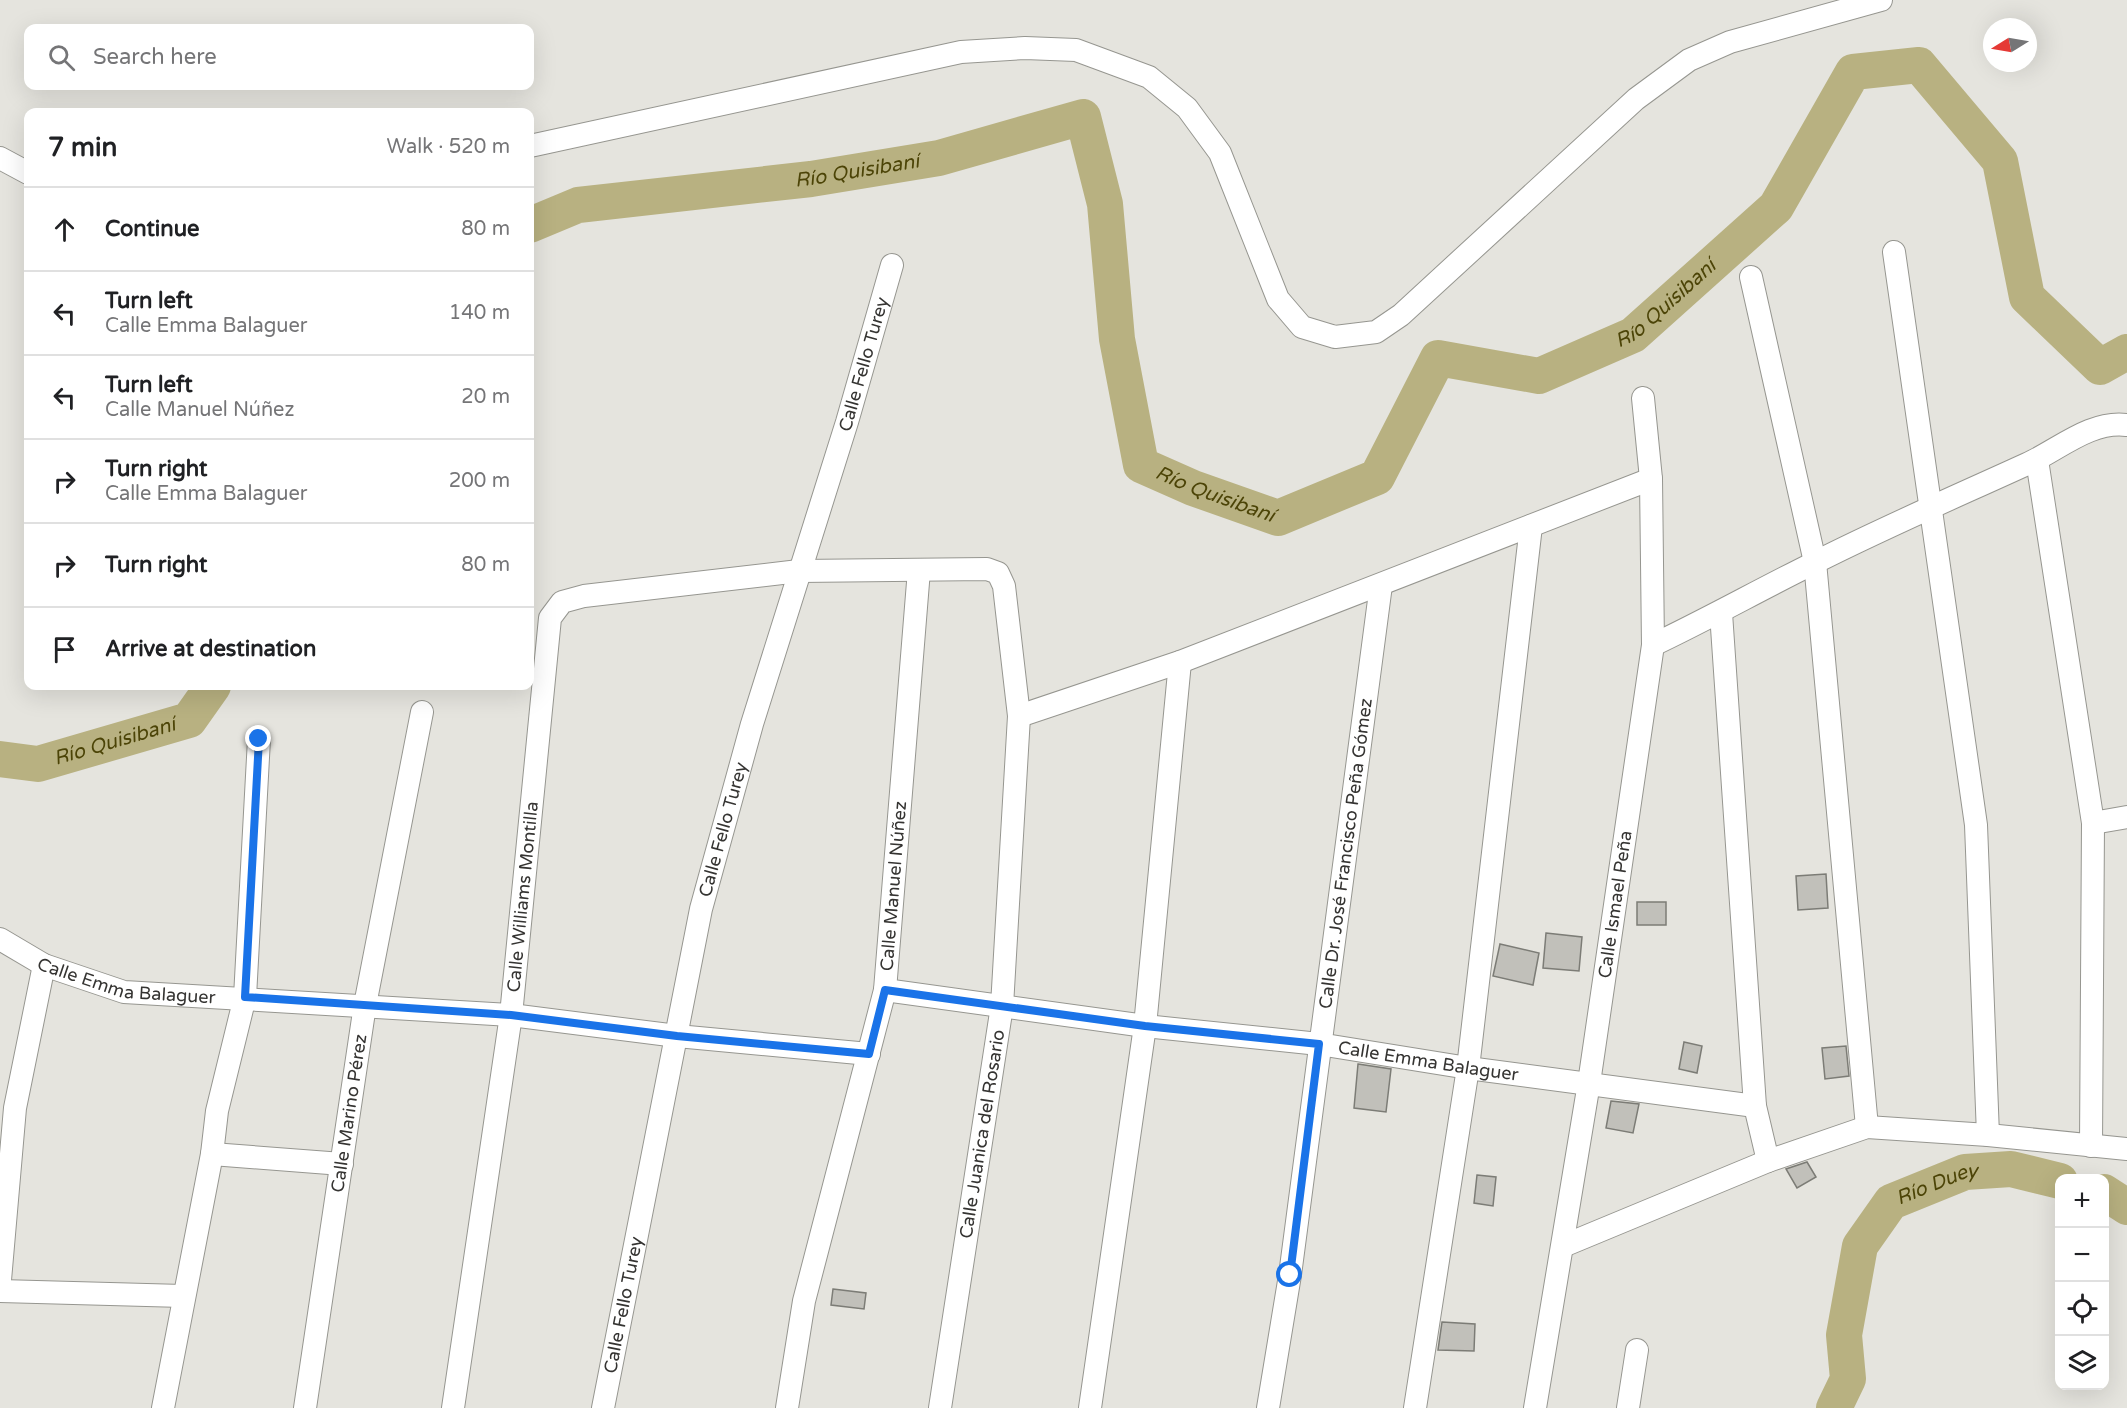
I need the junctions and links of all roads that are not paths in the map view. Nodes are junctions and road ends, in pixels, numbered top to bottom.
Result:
1 (1881, 0) edge
2 (534, 145) edge
3 (0, 158) edge
4 (24, 171) edge
5 (1894, 252) dead end
6 (892, 265) dead end
7 (1751, 277) dead end
8 (1643, 398) dead end
9 (2127, 425) edge
10 (2037, 460) junction
11 (1651, 479) junction
12 (1929, 509) junction
13 (1531, 526) junction
14 (1815, 562) junction
15 (919, 570) junction
16 (799, 571) junction
17 (1381, 585) junction
18 (1721, 613) junction
19 (1653, 645) junction
20 (1180, 662) junction
21 (422, 712) dead end
22 (1019, 716) junction
23 (259, 739) dead end
24 (2127, 816) edge
25 (2093, 823) junction
26 (0, 939) edge
27 (44, 965) junction
28 (885, 990) junction
29 (245, 997) junction
30 (365, 1005) junction
31 (1002, 1006) junction
32 (511, 1015) junction
33 (1145, 1026) junction
34 (677, 1036) junction
35 (1319, 1044) junction
36 (869, 1054) junction
37 (1468, 1068) junction
38 (1589, 1083) junction
39 (1755, 1106) junction
40 (1867, 1127) junction
41 (1988, 1135) junction
42 (2091, 1146) junction
43 (2127, 1149) edge
44 (212, 1154) junction
45 (1768, 1161) junction
46 (342, 1164) junction
47 (1563, 1246) junction
48 (0, 1280) edge
49 (0, 1291) edge
50 (183, 1296) junction
51 (1638, 1350) dead end
52 (164, 1408) edge
53 (305, 1408) edge
54 (453, 1408) edge
55 (603, 1408) edge
56 (787, 1408) edge
57 (940, 1408) edge
58 (1090, 1408) edge
59 (1268, 1408) edge
60 (1415, 1408) edge
61 (1535, 1408) edge
62 (1628, 1408) edge

1 - 2 street
3 - 4 street
5 - 12 street
6 - 16 street, Calle Fello Turey
7 - 14 street
8 - 11 street, Calle Ismael Peña
9 - 10 street
10 - 12 street
10 - 25 street
11 - 13 street
11 - 19 street, Calle Ismael Peña
12 - 14 street
12 - 41 street
13 - 17 street
13 - 37 street
14 - 18 street
14 - 40 street
15 - 16 street
15 - 22 street, Calle Juanica del Rosario
15 - 28 street, Calle Manuel Núñez
16 - 32 street, Calle Williams Montilla
16 - 34 street, Calle Fello Turey
17 - 20 street
17 - 35 street, Calle Dr. José Francisco Peña Gómez
18 - 19 street
18 - 39 street
19 - 38 street, Calle Ismael Peña
20 - 22 street
20 - 33 street
21 - 30 street, Calle Marino Pérez
22 - 31 street, Calle Juanica del Rosario
23 - 29 street
24 - 25 street
25 - 42 street
26 - 27 street, Calle Emma Balaguer
27 - 29 street, Calle Emma Balaguer
27 - 48 street
28 - 31 street, Calle Emma Balaguer
28 - 36 street, Calle Manuel Núñez
29 - 30 street, Calle Emma Balaguer
29 - 44 street
30 - 32 street, Calle Emma Balaguer
30 - 46 street, Calle Marino Pérez
31 - 33 street, Calle Emma Balaguer
31 - 57 street, Calle Juanica del Rosario
32 - 34 street, Calle Emma Balaguer
32 - 54 street, Calle Williams Montilla
33 - 35 street, Calle Emma Balaguer
33 - 58 street
34 - 36 street, Calle Emma Balaguer
34 - 55 street, Calle Fello Turey
35 - 37 street, Calle Emma Balaguer
35 - 59 street, Calle Dr. José Francisco Peña Gómez
36 - 56 street, Calle Manuel Núñez
37 - 38 street, Calle Emma Balaguer
37 - 60 street
38 - 39 street, Calle Emma Balaguer
38 - 47 street, Calle Ismael Peña
39 - 45 street
40 - 41 street
40 - 45 street
41 - 42 street
42 - 43 street
44 - 46 street
44 - 50 street
45 - 47 street
46 - 53 street, Calle Marino Pérez
47 - 61 street, Calle Ismael Peña
49 - 50 street
50 - 52 street
51 - 62 street

